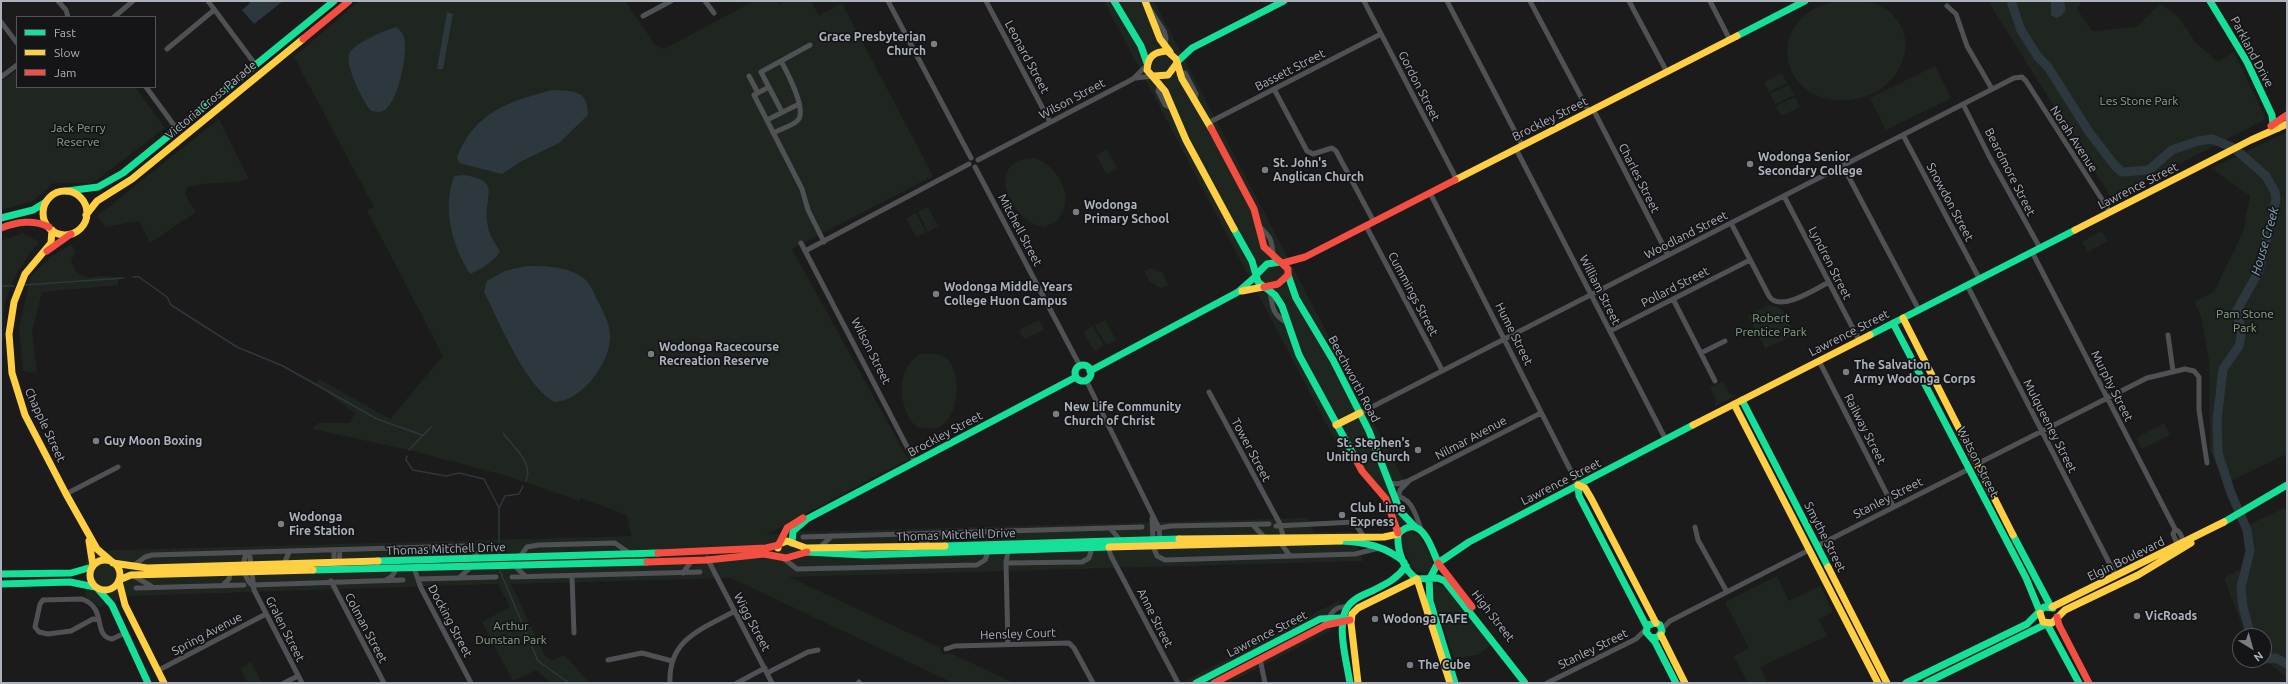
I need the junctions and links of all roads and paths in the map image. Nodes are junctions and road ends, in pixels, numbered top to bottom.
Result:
1 (58, 1) edge
2 (133, 1) edge
3 (208, 1) edge
4 (334, 1) edge
5 (349, 1) edge
6 (671, 1) edge
7 (705, 1) edge
8 (888, 1) edge
9 (986, 1) edge
10 (1114, 1) edge
11 (1284, 1) edge
12 (1364, 1) edge
13 (1448, 1) edge
14 (1530, 1) edge
15 (1629, 1) edge
16 (1710, 1) edge
17 (2210, 1) edge
18 (1145, 2) edge
19 (1801, 2) edge
20 (1947, 6) dead end
21 (214, 10) junction
22 (714, 13) dead end
23 (68, 16) edge
24 (115, 16) edge
25 (643, 16) dead end
26 (1, 22) edge
27 (1381, 34) junction
28 (1730, 40) junction
29 (16, 42) edge
30 (810, 45) dead end
31 (1192, 48) junction
32 (167, 49) dead end
33 (1171, 52) junction
34 (781, 61) junction
35 (1177, 62) junction
36 (255, 64) junction
37 (1147, 64) junction
38 (16, 66) edge
39 (1667, 72) junction
40 (749, 76) dead end
41 (1153, 76) junction
42 (1, 77) edge
43 (2022, 77) joint
44 (237, 78) junction
45 (1133, 79) junction
46 (244, 86) junction
47 (769, 87) junction
48 (147, 88) edge
49 (1274, 89) junction
50 (1992, 89) junction
51 (758, 93) junction
52 (799, 104) junction
53 (1963, 104) junction
54 (1591, 111) junction
55 (782, 112) junction
56 (2287, 115) edge
57 (767, 120) junction
58 (1050, 122) junction
59 (1208, 123) junction
60 (2277, 124) junction
61 (2287, 124) edge
62 (176, 128) junction
63 (773, 133) junction
64 (1903, 135) junction
65 (183, 137) junction
66 (1519, 147) junction
67 (971, 158) junction
68 (978, 160) junction
69 (969, 164) junction
70 (1843, 166) junction
71 (975, 167) junction
72 (1456, 180) junction
73 (67, 191) junction
74 (1430, 193) junction
75 (1784, 196) junction
76 (46, 202) junction
77 (2110, 212) junction
78 (86, 215) junction
79 (1, 218) edge
80 (1374, 222) junction
81 (1731, 223) junction
82 (1366, 226) junction
83 (1, 228) edge
84 (51, 229) junction
85 (72, 234) junction
86 (824, 242) junction
87 (801, 243) dead end
88 (2040, 248) junction
89 (807, 250) junction
90 (2032, 252) junction
91 (43, 254) junction
92 (1668, 255) junction
93 (1305, 258) junction
94 (1750, 260) junction
95 (1279, 261) junction
96 (1288, 274) junction
97 (1256, 276) junction
98 (1979, 278) junction
99 (1829, 282) junction
100 (1966, 285) junction
101 (1266, 288) junction
102 (1238, 292) junction
103 (1591, 295) junction
104 (1673, 299) junction
105 (1919, 310) junction
106 (1903, 318) junction
107 (1893, 323) junction
108 (1610, 331) junction
109 (2168, 335) dead end
110 (1913, 338) junction
111 (1504, 339) junction
112 (1859, 340) junction
113 (1725, 341) dead end
114 (1903, 343) junction
115 (1701, 353) junction
116 (1818, 361) junction
117 (1080, 366) junction
118 (1090, 370) junction
119 (1442, 370) junction
120 (2173, 371) junction
121 (1076, 377) junction
122 (1086, 380) junction
123 (1716, 381) dead end
124 (1209, 392) dead end
125 (2108, 398) junction
126 (1742, 400) junction
127 (1734, 404) junction
128 (1541, 412) junction
129 (1360, 413) junction
130 (1336, 425) junction
131 (1758, 431) junction
132 (2041, 431) junction
133 (1750, 435) junction
134 (1666, 440) junction
135 (1969, 448) junction
136 (1961, 452) junction
137 (915, 462) junction
138 (2206, 463) dead end
139 (1977, 464) junction
140 (118, 467) dead end
141 (1969, 469) junction
142 (1985, 479) junction
143 (1410, 480) junction
144 (1389, 483) junction
145 (1977, 484) junction
146 (1578, 485) junction
147 (2287, 485) edge
148 (66, 494) junction
149 (1396, 498) junction
150 (1591, 498) junction
151 (1582, 502) junction
152 (1893, 506) junction
153 (824, 510) junction
154 (1803, 519) junction
155 (1795, 523) junction
156 (1253, 524) junction
157 (1269, 524) dead end
158 (1278, 525) junction
159 (1142, 527) dead end
160 (1695, 527) dead end
161 (1110, 528) junction
162 (1156, 528) junction
163 (1419, 528) junction
164 (1398, 533) junction
165 (924, 534) junction
166 (87, 535) junction
167 (832, 536) junction
168 (1610, 536) junction
169 (803, 537) dead end
170 (1264, 537) junction
171 (1364, 537) junction
172 (1281, 539) junction
173 (1120, 540) junction
174 (1256, 540) junction
175 (1601, 540) junction
176 (1156, 541) junction
177 (792, 543) junction
178 (779, 544) junction
179 (1092, 544) junction
180 (983, 545) junction
181 (1112, 545) junction
182 (1817, 546) junction
183 (2019, 546) junction
184 (2183, 546) junction
185 (820, 547) junction
186 (1382, 547) junction
187 (1432, 547) junction
188 (1458, 548) junction
189 (925, 549) junction
190 (1005, 549) junction
191 (1809, 550) junction
192 (337, 551) junction
193 (2011, 551) junction
194 (289, 552) junction
195 (688, 552) junction
196 (988, 552) junction
197 (248, 553) junction
198 (2168, 554) junction
199 (632, 555) junction
200 (715, 555) junction
201 (707, 556) junction
202 (1290, 556) junction
203 (782, 557) junction
204 (791, 557) junction
205 (519, 558) junction
206 (480, 559) junction
207 (692, 560) junction
208 (112, 562) junction
209 (391, 562) junction
210 (1006, 563) junction
211 (1438, 563) junction
212 (284, 564) junction
213 (413, 564) junction
214 (989, 564) dead end
215 (1405, 564) junction
216 (1826, 564) junction
217 (514, 565) junction
218 (977, 565) junction
219 (92, 566) junction
220 (227, 566) junction
221 (337, 566) junction
222 (472, 566) junction
223 (132, 567) junction
224 (397, 568) junction
225 (1818, 568) junction
226 (2131, 568) junction
227 (248, 569) junction
228 (713, 570) junction
229 (273, 572) junction
230 (700, 572) dead end
231 (230, 573) junction
232 (683, 573) junction
233 (1, 574) edge
234 (2033, 574) junction
235 (130, 575) junction
236 (2138, 575) junction
237 (526, 576) junction
238 (572, 576) junction
239 (2116, 576) junction
240 (496, 577) dead end
241 (512, 577) dead end
242 (458, 578) junction
243 (1430, 578) junction
244 (2026, 578) junction
245 (418, 579) junction
246 (1417, 579) junction
247 (119, 580) junction
248 (385, 580) junction
249 (403, 580) dead end
250 (331, 581) junction
251 (1389, 583) junction
252 (2, 585) edge
253 (244, 585) dead end
254 (252, 585) junction
255 (222, 586) junction
256 (1400, 586) junction
257 (154, 587) junction
258 (96, 588) junction
259 (136, 588) dead end
260 (1637, 588) junction
261 (1629, 592) junction
262 (1727, 592) junction
263 (1347, 607) junction
264 (2051, 607) junction
265 (735, 611) junction
266 (2040, 613) junction
267 (266, 614) junction
268 (2058, 617) junction
269 (1329, 618) junction
270 (99, 620) junction
271 (1351, 620) junction
272 (1342, 621) junction
273 (2046, 624) junction
274 (1857, 625) junction
275 (1659, 627) junction
276 (1646, 628) junction
277 (1850, 629) junction
278 (126, 633) junction
279 (574, 633) dead end
280 (1652, 638) junction
281 (1008, 645) junction
282 (946, 649) dead end
283 (818, 650) dead end
284 (1871, 651) junction
285 (1256, 652) junction
286 (1863, 655) junction
287 (1260, 659) junction
288 (608, 660) dead end
289 (672, 661) junction
290 (1677, 668) junction
291 (158, 671) junction
292 (766, 671) junction
293 (1670, 672) junction
294 (298, 676) junction
295 (1452, 680) edge
296 (148, 683) edge
297 (164, 683) edge
298 (284, 683) edge
299 (302, 683) edge
300 (384, 683) edge
301 (471, 683) edge
302 (670, 683) edge
303 (737, 683) edge
304 (772, 683) edge
305 (1093, 683) edge
306 (1178, 683) edge
307 (1196, 683) edge
308 (1214, 683) edge
309 (1265, 683) edge
310 (1350, 683) edge
311 (1358, 683) edge
312 (1525, 683) edge
313 (1530, 683) edge
314 (1547, 683) edge
315 (1676, 683) edge
316 (1685, 683) edge
317 (1878, 683) edge
318 (1887, 683) edge
319 (1906, 683) edge
320 (1926, 683) edge
321 (2079, 683) edge
322 (2088, 683) edge

1 - 23 street
2 - 24 street
3 - 21 street
4 - 36 main road, Victoria Cross Parade
5 - 46 main road, Victoria Cross Parade
6 - 25 street
7 - 22 street
8 - 67 street
9 - 58 street, Leonard Street
10 - 37 main road
11 - 31 main road
12 - 27 street, Gordon Street
13 - 66 street, William Street
14 - 54 street, Charles Street
15 - 39 street
16 - 28 street
17 - 60 main road, Parkland Drive
18 - 33 main road
19 - 28 main road, Brockley Street
20 - 50 street
21 - 32 street
21 - 36 street
26 - 29 street
27 - 49 street, Bassett Street
27 - 72 street, Gordon Street
28 - 39 main road, Brockley Street
30 - 34 street
31 - 33 main road
31 - 35 main road
33 - 35 main road
33 - 37 main road
34 - 47 street
34 - 52 street
35 - 41 main road
35 - 59 main road
36 - 44 main road, Victoria Cross Parade
37 - 41 main road
37 - 45 street, Wilson Street
38 - 42 street
39 - 54 main road, Brockley Street
40 - 51 street
41 - 45 street, Wilson Street
41 - 97 main road
43 - 50 street, Woodland Street
43 - 77 street, Norah Avenue
44 - 46 main road
44 - 62 main road, Victoria Cross Parade
45 - 58 street, Wilson Street
46 - 65 main road, Victoria Cross Parade
47 - 51 street
47 - 55 street
48 - 62 street
49 - 59 street, Bassett Street
49 - 80 street
50 - 53 street, Woodland Street
51 - 57 street
52 - 55 street
52 - 63 street
53 - 64 street, Woodland Street
53 - 88 street, Beardmore Street
54 - 66 main road, Brockley Street
54 - 92 street, Charles Street
55 - 57 street
56 - 60 main road, Lawrence Street
57 - 63 street
58 - 68 street, Wilson Street
59 - 95 main road
60 - 61 main road, Lawrence Street
60 - 77 main road, Lawrence Street
62 - 65 main road
62 - 73 main road, Victoria Cross Parade
63 - 86 street
64 - 70 street, Woodland Street
64 - 98 street, Snowdon Street
65 - 78 main road, Victoria Cross Parade
66 - 72 main road, Brockley Street
66 - 103 street, William Street
67 - 68 street
67 - 69 street
68 - 71 street
69 - 71 street
69 - 86 street
70 - 75 street, Woodland Street
70 - 105 street
71 - 117 street, Mitchell Street
72 - 74 main road, Brockley Street
73 - 76 main road
73 - 78 main road
74 - 80 main road, Brockley Street
74 - 111 street, Hume Street
75 - 81 street, Woodland Street
75 - 99 street, Lyndren Street
76 - 79 main road
76 - 84 main road
77 - 88 main road, Lawrence Street
78 - 85 main road
80 - 82 main road, Brockley Street
81 - 92 street, Woodland Street
81 - 94 street
82 - 93 main road, Brockley Street
82 - 119 street, Cummings Street
83 - 84 main road
84 - 85 main road
84 - 91 main road, Chapple Street
85 - 91 main road, Chapple Street
86 - 89 street
87 - 89 street, Wilson Street
88 - 90 main road, Lawrence Street
89 - 137 street, Wilson Street
90 - 98 main road, Lawrence Street
90 - 125 street, Murphy Street
91 - 148 main road, Chapple Street
92 - 103 street, Woodland Street
93 - 95 main road, Brockley Street
93 - 96 main road, Brockley Street
94 - 99 street
94 - 104 street, Pollard Street
95 - 96 main road
95 - 97 main road
96 - 101 main road
96 - 129 main road, Beechworth Road
97 - 101 main road
97 - 102 main road
98 - 100 main road, Lawrence Street
99 - 112 street, Lyndren Street
100 - 105 main road, Lawrence Street
100 - 132 street, Mulqueeney Street
101 - 102 main road
101 - 130 main road
102 - 118 main road
103 - 108 street, William Street
103 - 111 street, Woodland Street
104 - 108 street, Pollard Street
104 - 115 street
105 - 106 main road, Lawrence Street
106 - 107 main road, Lawrence Street
106 - 110 main road, Watson Street
107 - 112 main road, Lawrence Street
107 - 114 main road, Watson Street
108 - 134 street, William Street
109 - 120 street
110 - 114 main road
110 - 135 main road, Watson Street
111 - 119 street, Woodland Street
111 - 128 street, Hume Street
112 - 116 main road, Lawrence Street
113 - 115 street
114 - 136 main road, Watson Street
115 - 123 street
116 - 126 main road, Lawrence Street
116 - 152 street, Railway Street
117 - 118 main road
117 - 121 main road
118 - 122 main road
119 - 129 street, Woodland Street
120 - 125 street
120 - 138 street
121 - 122 main road
121 - 137 main road, Brockley Street
122 - 162 street
124 - 158 street, Tower Street
125 - 132 street
125 - 184 street, Murphy Street
126 - 127 main road, Lawrence Street
126 - 131 main road, Smythe Street
127 - 133 main road, Smythe Street
127 - 134 main road, Lawrence Street
128 - 143 street, Nilmar Avenue
128 - 146 street, Hume Street
129 - 130 main road
129 - 144 main road, Beechworth Road
130 - 164 main road
131 - 133 main road
131 - 154 main road, Smythe Street
132 - 139 street
132 - 239 street, Mulqueeney Street
133 - 155 main road, Smythe Street
134 - 146 main road, Lawrence Street
135 - 136 main road
135 - 139 main road, Watson Street
136 - 141 main road, Watson Street
137 - 153 main road, Brockley Street
139 - 141 main road
139 - 142 main road, Watson Street
140 - 148 street
141 - 145 main road, Watson Street
141 - 152 street, Stanley Street
142 - 145 main road
142 - 183 main road, Watson Street
143 - 144 street, Nilmar Avenue
143 - 149 street, Nilmar Avenue
144 - 149 main road, Beechworth Road
145 - 193 main road, Watson Street
146 - 150 main road, Hume Street
146 - 151 main road, Hume Street
146 - 188 main road, Lawrence Street
147 - 184 main road, Elgin Boulevard
148 - 166 main road, Chapple Street
149 - 163 main road, Beechworth Road
149 - 163 street, Beechworth Road
150 - 151 main road
150 - 168 main road, Hume Street
151 - 175 main road, Hume Street
152 - 182 street, Stanley Street
153 - 177 main road, Brockley Street
153 - 178 main road, Brockley Street
154 - 155 main road
154 - 182 main road, Smythe Street
155 - 191 main road, Smythe Street
156 - 157 street
156 - 162 street
156 - 170 street
158 - 171 street
158 - 172 street, Tower Street
159 - 161 street, Thomas Mitchell Drive
160 - 262 street
161 - 165 street, Thomas Mitchell Drive
161 - 173 street
162 - 176 street
163 - 164 main road, Thomas Mitchell Drive
163 - 187 main road, High Street
164 - 171 main road, Thomas Mitchell Drive
164 - 215 main road
165 - 167 street, Thomas Mitchell Drive
165 - 189 street
166 - 208 main road, Chapple Street
166 - 219 main road, Chapple Street
167 - 169 street, Thomas Mitchell Drive
167 - 185 street
168 - 175 main road
168 - 260 main road, Hume Street
170 - 172 main road, Thomas Mitchell Drive
170 - 174 main road, Thomas Mitchell Drive
171 - 172 main road, Thomas Mitchell Drive
172 - 174 main road, Thomas Mitchell Drive
172 - 186 main road, Thomas Mitchell Drive
172 - 202 street
173 - 176 main road, Thomas Mitchell Drive
173 - 181 main road, Thomas Mitchell Drive
174 - 176 main road, Thomas Mitchell Drive
175 - 261 main road, Hume Street
176 - 181 main road, Thomas Mitchell Drive
176 - 202 street
177 - 178 main road
177 - 185 main road, Thomas Mitchell Drive
177 - 204 main road
178 - 200 main road
178 - 203 main road
179 - 181 main road, Thomas Mitchell Drive
179 - 190 main road, Thomas Mitchell Drive
179 - 210 street
180 - 189 main road, Thomas Mitchell Drive
180 - 190 main road, Thomas Mitchell Drive
180 - 196 main road
181 - 306 street, Anne Street
182 - 191 main road
182 - 216 main road, Smythe Street
183 - 193 main road
183 - 234 main road, Watson Street
184 - 198 main road, Elgin Boulevard
185 - 189 main road, Thomas Mitchell Drive
186 - 202 street
186 - 215 main road, Thomas Mitchell Drive
187 - 188 main road, Lawrence Street
187 - 211 main road, High Street
188 - 211 main road, Lawrence Street
189 - 196 main road, Thomas Mitchell Drive
189 - 204 main road, Thomas Mitchell Drive
190 - 196 main road, Thomas Mitchell Drive
190 - 210 street
191 - 225 main road, Smythe Street
191 - 262 street
192 - 194 street
192 - 206 street
192 - 221 street
193 - 244 main road, Watson Street
194 - 197 street
194 - 212 street
195 - 199 main road, Thomas Mitchell Drive
195 - 201 main road, Thomas Mitchell Drive
195 - 207 main road
196 - 218 street, Thomas Mitchell Drive
197 - 223 street
197 - 227 street, Gralen Street
198 - 226 main road, Elgin Boulevard
198 - 236 main road, Elgin Boulevard
199 - 205 main road, Thomas Mitchell Drive
199 - 205 street
200 - 201 main road
200 - 203 main road
200 - 228 street
201 - 207 main road, Thomas Mitchell Drive
201 - 228 street, Wigg Street
203 - 204 main road
203 - 218 street
205 - 206 main road, Thomas Mitchell Drive
205 - 217 main road
206 - 213 main road, Thomas Mitchell Drive
207 - 217 main road, Thomas Mitchell Drive
207 - 232 street
208 - 219 main road
208 - 223 main road, Thomas Mitchell Drive
208 - 247 main road
209 - 213 main road, Thomas Mitchell Drive
209 - 221 main road, Thomas Mitchell Drive
209 - 224 main road
210 - 281 street
211 - 243 main road
211 - 313 main road, High Street
212 - 221 main road, Thomas Mitchell Drive
212 - 227 main road, Thomas Mitchell Drive
212 - 229 main road
213 - 222 main road, Thomas Mitchell Drive
213 - 224 main road, Thomas Mitchell Drive
213 - 245 street, Docking Street
214 - 218 street
215 - 246 main road
215 - 251 main road
216 - 225 main road
216 - 274 main road, Smythe Street
217 - 222 main road, Thomas Mitchell Drive
217 - 237 street, Thomas Mitchell Drive
219 - 233 main road
219 - 258 main road
220 - 223 main road, Thomas Mitchell Drive
220 - 227 main road, Thomas Mitchell Drive
220 - 231 main road
221 - 224 main road, Thomas Mitchell Drive
221 - 229 main road, Thomas Mitchell Drive
222 - 242 street, Thomas Mitchell Drive
224 - 248 street, Thomas Mitchell Drive
225 - 277 main road, Smythe Street
226 - 236 main road
226 - 239 main road, Elgin Boulevard
227 - 229 main road, Thomas Mitchell Drive
227 - 231 main road, Thomas Mitchell Drive
227 - 254 street, Gralen Street
228 - 265 street, Wigg Street
230 - 232 street
231 - 235 main road, Thomas Mitchell Drive
231 - 255 street
232 - 238 street
234 - 244 main road
234 - 264 main road, Watson Street
235 - 247 main road, Thomas Mitchell Drive
235 - 257 street
236 - 268 main road, Elgin Boulevard
237 - 238 street
237 - 241 street
238 - 279 street
239 - 264 main road, Elgin Boulevard
240 - 242 street
242 - 245 street
243 - 246 main road
243 - 295 main road
243 - 312 main road, High Street
244 - 266 main road, Watson Street
245 - 301 street, Docking Street
246 - 256 main road
246 - 295 main road
247 - 258 main road
247 - 291 main road
248 - 249 street
248 - 250 street
250 - 254 street
250 - 300 street, Colman Street
251 - 256 main road
251 - 263 main road
252 - 258 main road
253 - 255 street
254 - 267 street, Gralen Street
255 - 257 street
256 - 271 main road
257 - 259 street
258 - 278 main road
260 - 261 main road
260 - 275 main road, Hume Street
261 - 276 main road, Hume Street
262 - 275 street
263 - 269 street
263 - 272 main road
264 - 266 main road
264 - 268 main road
265 - 289 street
265 - 292 street, Wigg Street
266 - 273 main road
266 - 319 main road
267 - 291 street, Spring Avenue
267 - 294 street, Gralen Street
268 - 273 main road
268 - 322 main road
269 - 272 main road, Lawrence Street
269 - 285 main road, Lawrence Street
270 - 270 street
270 - 278 street
271 - 272 main road, Lawrence Street
271 - 311 main road
272 - 287 main road, Lawrence Street
272 - 310 main road
273 - 320 main road
273 - 321 main road
274 - 277 main road
274 - 284 main road, Smythe Street
275 - 276 main road
275 - 280 main road
275 - 290 main road, Hume Street
276 - 280 main road, Hume Street
276 - 314 street, Stanley Street
277 - 286 main road, Smythe Street
278 - 296 main road
280 - 293 main road
281 - 282 street, Hensley Court
281 - 305 street, Hensley Court
283 - 292 street
284 - 286 main road
284 - 318 main road, Smythe Street
285 - 287 main road
285 - 307 main road, Lawrence Street
286 - 317 main road, Smythe Street
287 - 308 main road, Lawrence Street
287 - 309 street
288 - 289 street
289 - 302 street
290 - 293 main road
290 - 316 main road, Hume Street
291 - 297 main road
292 - 303 street
292 - 304 street, Wigg Street
293 - 315 main road
294 - 298 street
294 - 299 street, Gralen Street

